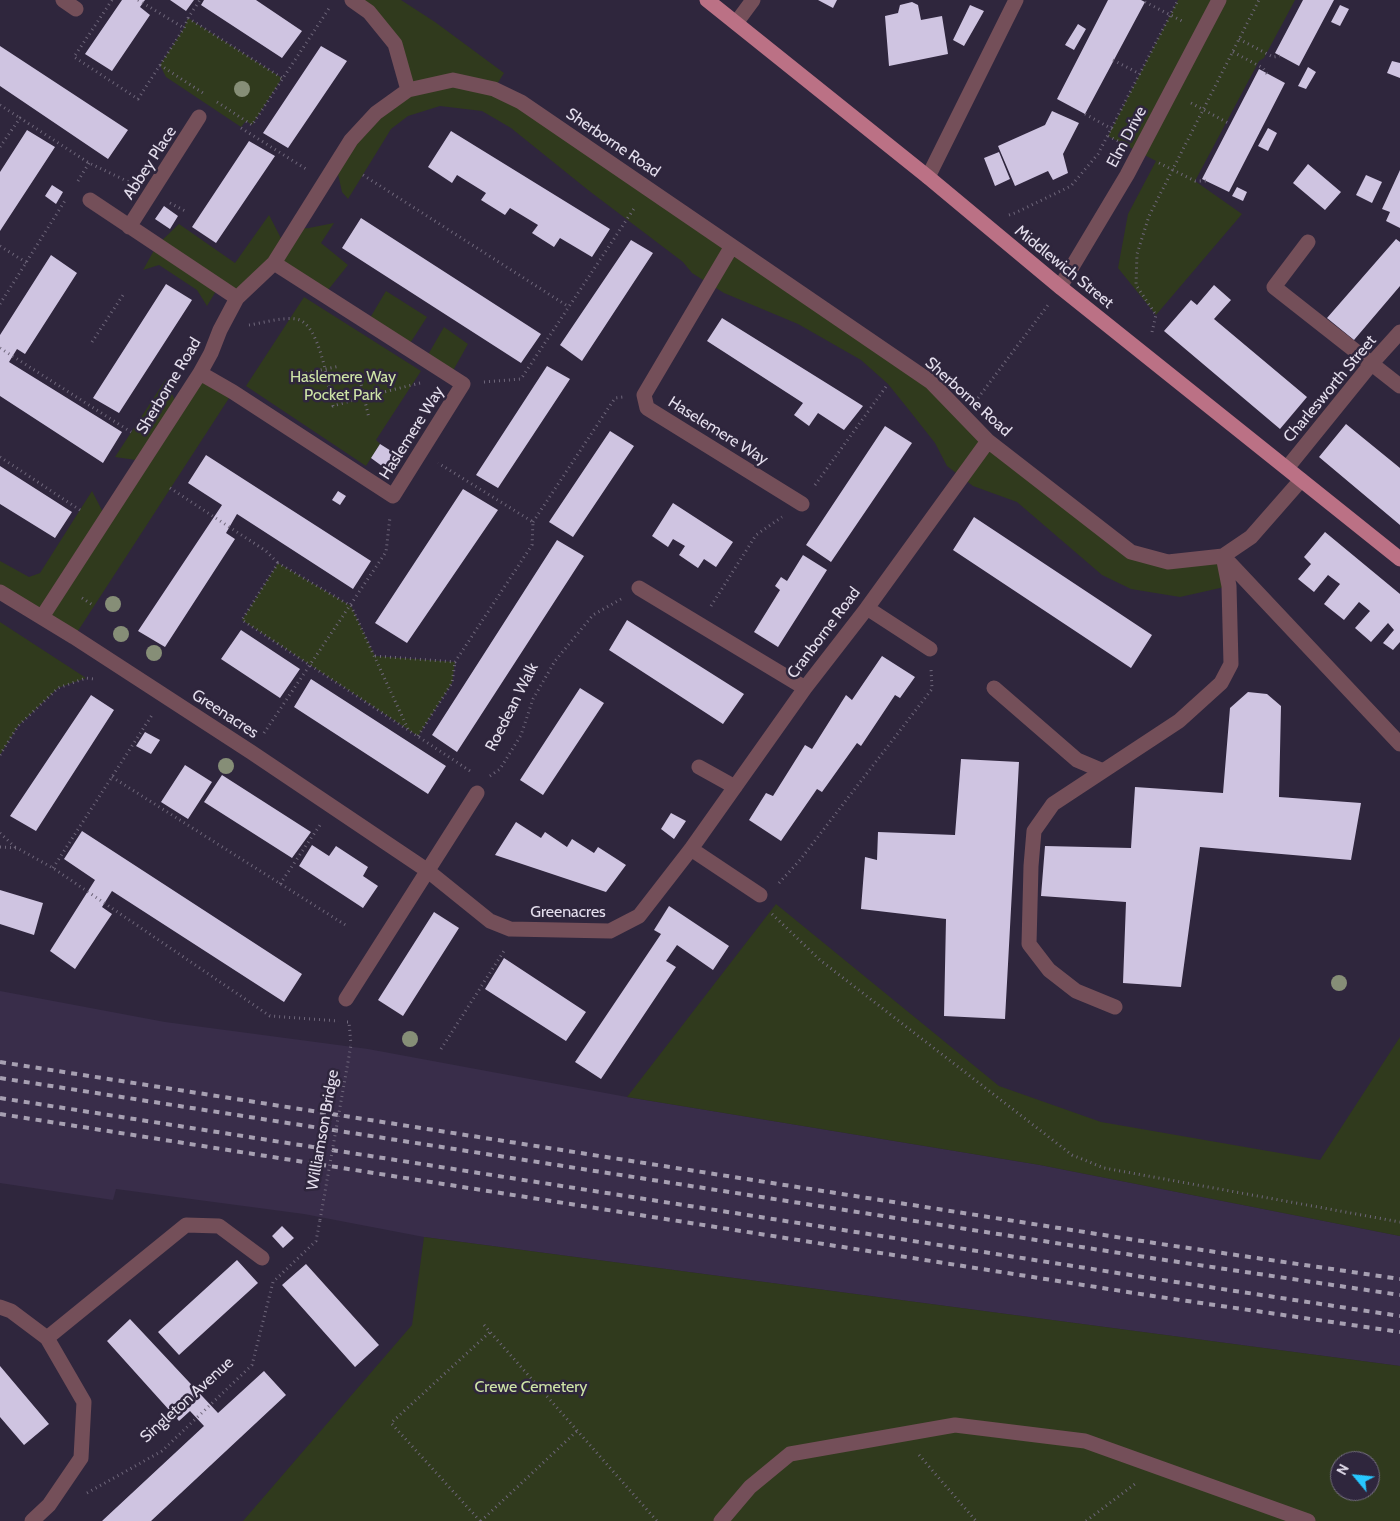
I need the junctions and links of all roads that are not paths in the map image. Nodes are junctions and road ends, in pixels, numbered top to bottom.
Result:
1 (63, 0) edge
2 (352, 0) edge
3 (707, 0) edge
4 (753, 0) edge
5 (1016, 0) edge
6 (1219, 0) edge
7 (76, 9) dead end
8 (736, 23) junction
9 (408, 90) junction
10 (199, 117) dead end
11 (928, 177) junction
12 (90, 200) dead end
13 (129, 227) junction
14 (1308, 242) dead end
15 (732, 246) junction
16 (274, 263) junction
17 (1060, 287) junction
18 (237, 298) junction
19 (1400, 332) edge
20 (1372, 363) junction
21 (200, 373) junction
22 (1400, 386) edge
23 (988, 441) junction
24 (1287, 468) junction
25 (1302, 480) junction
26 (802, 504) dead end
27 (1222, 556) junction
28 (1400, 559) edge
29 (639, 588) road end
30 (0, 592) edge
31 (866, 608) junction
32 (42, 617) junction
33 (930, 649) road end
34 (805, 688) junction
35 (994, 688) dead end
36 (1400, 744) edge
37 (699, 767) dead end
38 (1103, 771) junction
39 (735, 786) junction
40 (481, 787) road end
41 (691, 849) junction
42 (428, 871) junction
43 (761, 898) road end
44 (346, 999) dead end
45 (1115, 1007) dead end
46 (262, 1258) dead end
47 (0, 1307) edge
48 (47, 1338) junction
49 (32, 1521) edge
50 (721, 1521) edge
51 (1308, 1521) edge

1 - 7 street
2 - 9 street
3 - 8 main road, Middlewich Street
4 - 8 street
5 - 11 street
6 - 17 street, Elm Drive
8 - 11 main road, Middlewich Street
9 - 15 street, Sherborne Road
9 - 16 street, Sherborne Road
10 - 13 street, Abbey Place
11 - 17 main road, Middlewich Street
12 - 13 street, Abbey Place
13 - 18 street, Abbey Place
14 - 20 street
15 - 23 street, Sherborne Road
15 - 26 street, Haselemere Way
16 - 18 street, Sherborne Road
16 - 21 street, Haslemere Way
17 - 24 main road, Middlewich Street
18 - 21 street, Sherborne Road
19 - 20 street, Charlesworth Street
20 - 22 street
20 - 24 street, Charlesworth Street
21 - 32 street, Sherborne Road
23 - 27 street, Sherborne Road
23 - 31 street, Cranborne Road
24 - 25 main road, Middlewich Street
25 - 27 street, Sherborne Road
25 - 28 main road, Middlewich Street
27 - 36 street
27 - 38 street
29 - 34 street
30 - 32 street, Greenacres
31 - 33 street
31 - 34 street, Cranborne Road
32 - 42 street, Greenacres
34 - 39 street, Cranborne Road
35 - 38 street
37 - 39 street
38 - 45 street
39 - 41 street, Cranborne Road
40 - 42 street
41 - 42 street, Greenacres
41 - 43 street
42 - 44 street
46 - 48 street
47 - 48 street
48 - 49 street
50 - 51 street

